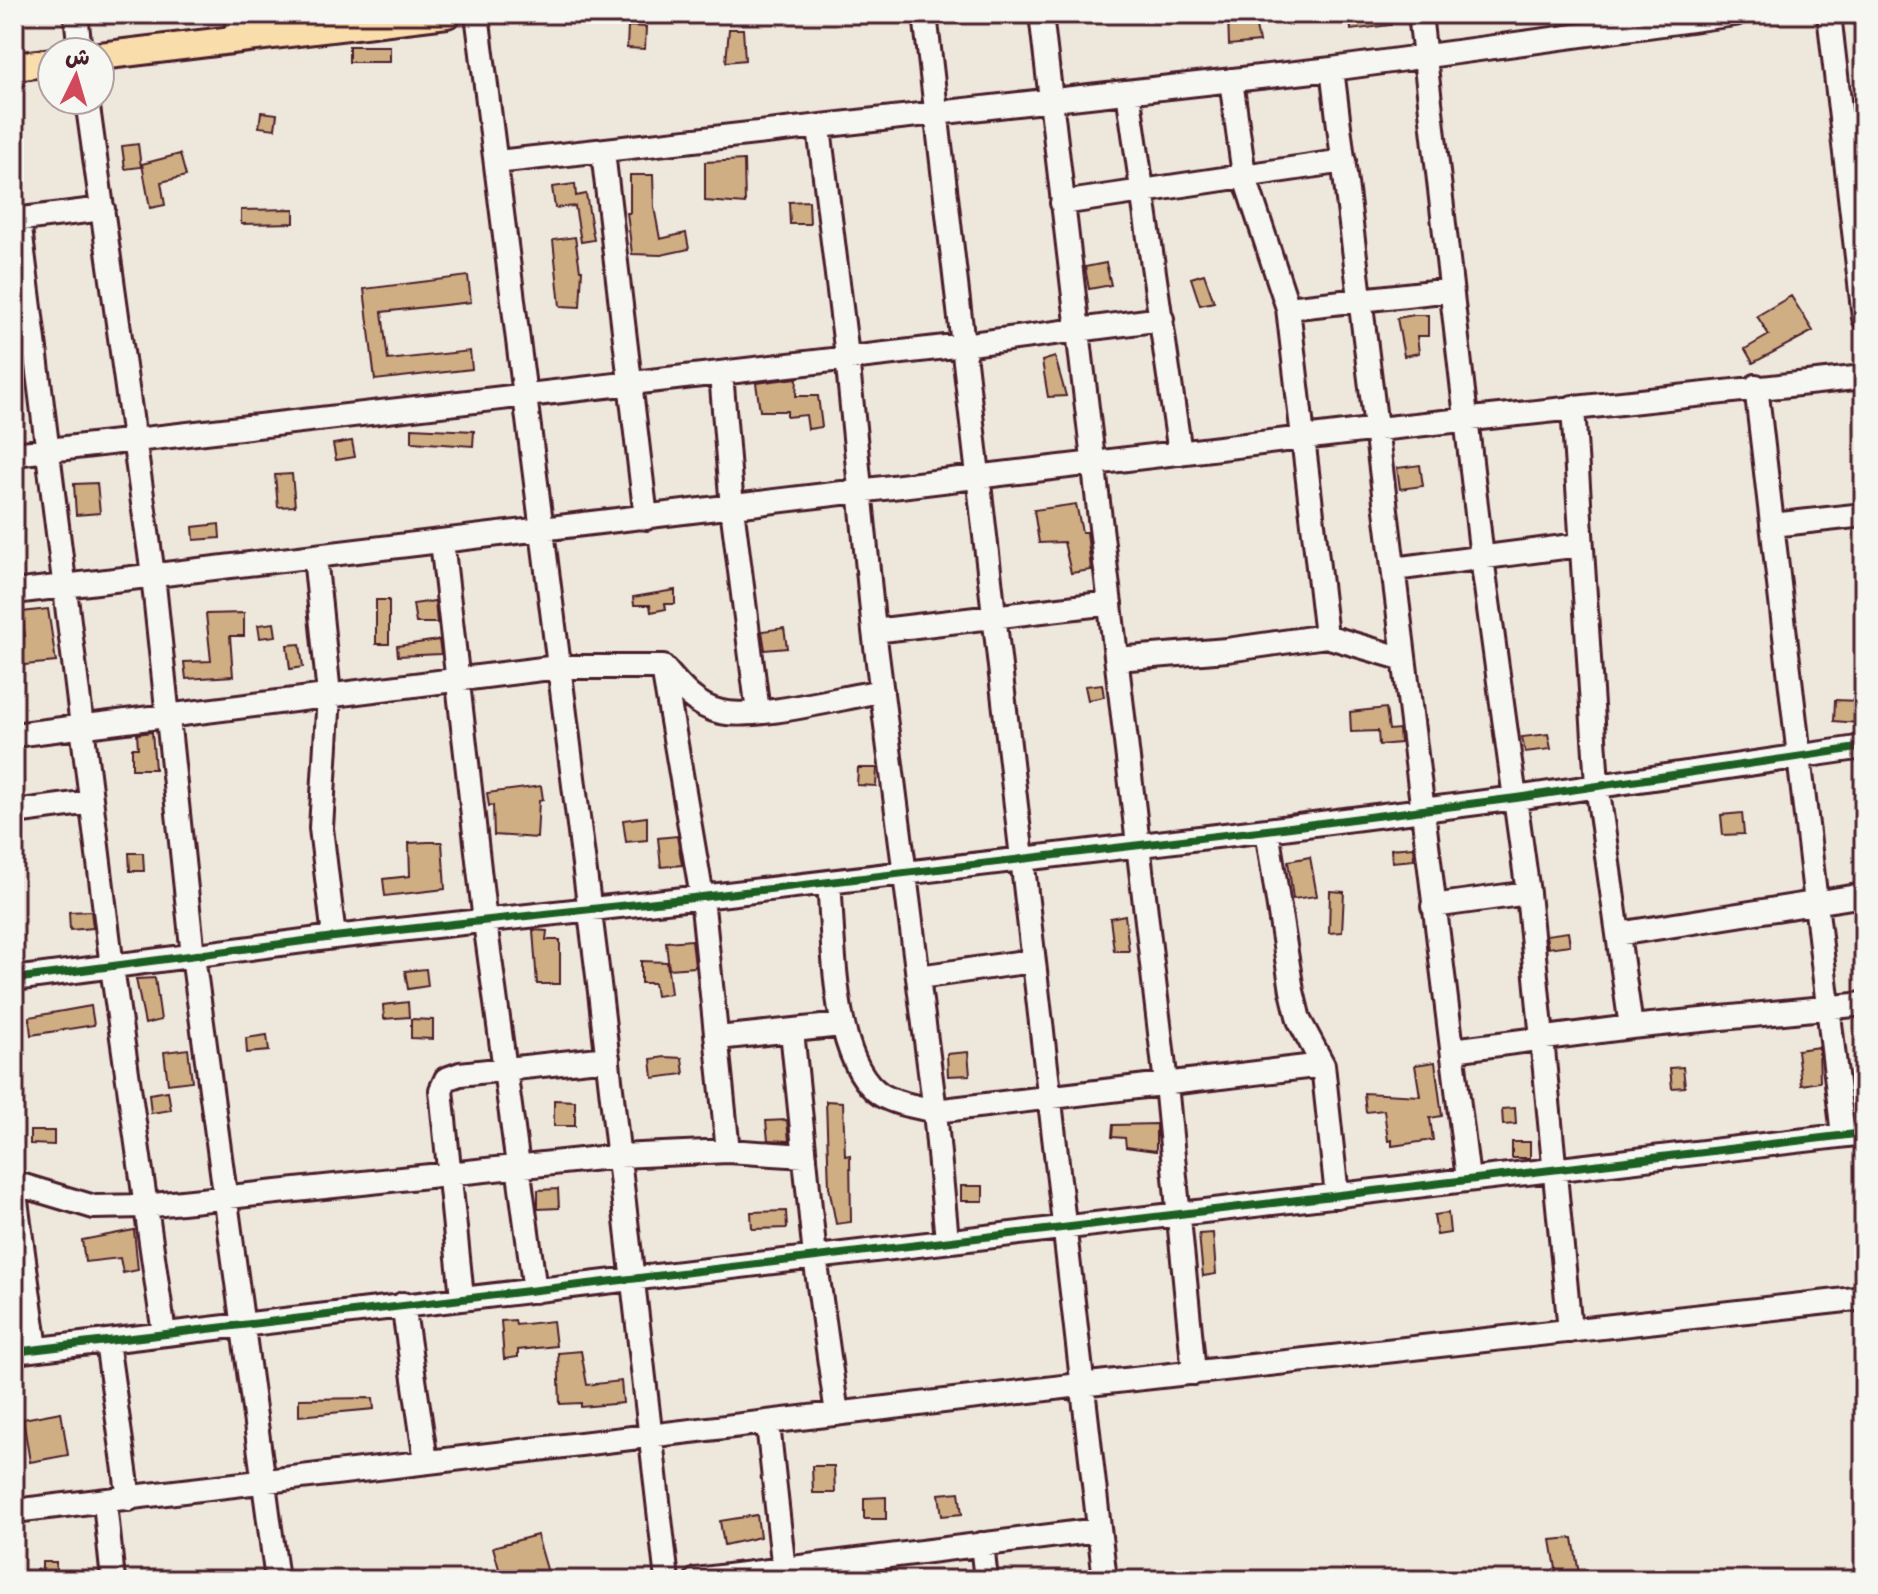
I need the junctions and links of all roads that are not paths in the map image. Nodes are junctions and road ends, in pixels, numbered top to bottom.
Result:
1 (76, 14) edge
2 (447, 14) edge
3 (477, 14) edge
4 (925, 14) edge
5 (1041, 14) edge
6 (1420, 14) edge
7 (1735, 14) edge
8 (1829, 14) edge
9 (237, 27) edge
10 (78, 36) edge
11 (116, 53) edge
12 (1426, 56) junction
13 (36, 64) edge
14 (14, 67) edge
15 (1332, 69) junction
16 (1231, 80) junction
17 (1128, 92) junction
18 (1051, 100) junction
19 (938, 113) junction
20 (89, 116) edge
21 (819, 128) junction
22 (603, 152) junction
23 (1344, 161) junction
24 (497, 162) junction
25 (1244, 175) junction
26 (1141, 189) junction
27 (1062, 203) junction
28 (103, 209) junction
29 (16, 220) edge
30 (1859, 238) edge
31 (1451, 290) junction
32 (1362, 299) junction
33 (1288, 308) junction
34 (1864, 318) edge
35 (1162, 319) junction
36 (1077, 330) junction
37 (963, 345) junction
38 (847, 356) junction
39 (721, 373) junction
40 (1864, 377) edge
41 (631, 381) junction
42 (1756, 386) junction
43 (526, 393) junction
44 (1573, 407) junction
45 (1467, 419) junction
46 (1378, 429) junction
47 (1302, 438) junction
48 (134, 440) junction
49 (48, 449) junction
50 (1180, 453) junction
51 (14, 454) edge
52 (1094, 462) junction
53 (978, 475) junction
54 (859, 492) junction
55 (732, 508) junction
56 (1864, 515) edge
57 (646, 518) junction
58 (1772, 525) junction
59 (541, 529) junction
60 (442, 541) junction
61 (1579, 545) junction
62 (315, 556) junction
63 (1482, 558) junction
64 (1394, 569) junction
65 (153, 575) junction
66 (65, 585) junction
67 (14, 592) edge
68 (1110, 603) junction
69 (993, 617) junction
70 (874, 631) junction
71 (1326, 636) junction
72 (1117, 659) junction
73 (1404, 659) junction
74 (558, 667) junction
75 (663, 667) junction
76 (459, 679) junction
77 (882, 691) junction
78 (329, 695) junction
79 (758, 712) junction
80 (168, 715) junction
81 (81, 727) junction
82 (14, 735) edge
83 (1864, 747) edge
84 (1799, 755) junction
85 (1597, 785) junction
86 (1516, 798) junction
87 (91, 802) junction
88 (1422, 809) junction
89 (14, 812) edge
90 (1267, 830) junction
91 (1136, 845) junction
92 (1020, 860) junction
93 (903, 874) junction
94 (829, 882) junction
95 (1528, 893) junction
96 (1864, 895) edge
97 (702, 897) junction
98 (1815, 901) junction
99 (1433, 906) junction
100 (589, 911) junction
101 (485, 922) junction
102 (1618, 934) junction
103 (334, 937) junction
104 (193, 956) junction
105 (1032, 961) junction
106 (112, 967) junction
107 (919, 977) junction
108 (14, 979) edge
109 (1864, 1004) edge
110 (1829, 1008) junction
111 (841, 1025) junction
112 (1631, 1027) junction
113 (792, 1031) junction
114 (718, 1038) junction
115 (1542, 1040) junction
116 (1453, 1050) junction
117 (608, 1058) junction
118 (1323, 1065) junction
119 (505, 1069) junction
120 (1166, 1084) junction
121 (1047, 1098) junction
122 (935, 1111) junction
123 (1853, 1134) edge
124 (728, 1151) junction
125 (619, 1156) junction
126 (805, 1156) junction
127 (519, 1167) junction
128 (1554, 1169) junction
129 (448, 1175) junction
130 (1468, 1179) junction
131 (14, 1185) edge
132 (1337, 1196) junction
133 (227, 1197) junction
134 (144, 1206) junction
135 (1179, 1213) junction
136 (1062, 1226) junction
137 (947, 1240) junction
138 (815, 1257) junction
139 (634, 1280) junction
140 (535, 1291) junction
141 (462, 1297) junction
142 (1864, 1298) edge
143 (403, 1304) junction
144 (243, 1324) junction
145 (1570, 1331) junction
146 (164, 1334) junction
147 (107, 1342) junction
148 (25, 1350) edge
149 (1194, 1373) junction
150 (1080, 1385) junction
151 (837, 1414) junction
152 (768, 1424) junction
153 (651, 1436) junction
154 (426, 1461) junction
155 (267, 1482) junction
156 (129, 1499) junction
157 (105, 1502) junction
158 (14, 1511) edge
159 (1098, 1530) junction
160 (982, 1544) junction
161 (784, 1574) edge
162 (113, 1580) edge
163 (277, 1580) edge
164 (667, 1580) edge
165 (696, 1580) edge
166 (986, 1580) edge
167 (1105, 1580) edge

1 - 10 street
2 - 9 main road
3 - 24 street
4 - 19 street
5 - 18 street
6 - 12 street
7 - 12 street
8 - 30 street
9 - 11 main road
12 - 15 street
12 - 31 street
13 - 14 main road
15 - 16 street
15 - 23 street
16 - 17 street
16 - 25 street
17 - 18 street
17 - 26 street
18 - 19 street
18 - 27 street
19 - 21 street
19 - 37 street
20 - 28 street
21 - 22 street
21 - 38 street
22 - 24 street
22 - 41 street
23 - 25 street
23 - 32 street
24 - 43 street
25 - 26 street
25 - 33 street
26 - 27 street
26 - 35 street
27 - 36 street
28 - 29 street
28 - 48 street
29 - 49 street
30 - 34 street
31 - 32 street
31 - 45 street
32 - 33 street
32 - 46 street
33 - 47 street
35 - 36 street
35 - 50 street
36 - 37 street
36 - 52 street
37 - 38 street
37 - 53 street
38 - 39 street
38 - 54 street
39 - 41 street
39 - 55 street
40 - 42 street
41 - 43 street
41 - 57 street
42 - 44 street
42 - 58 street
43 - 48 street
43 - 59 street
44 - 45 street
44 - 61 street
45 - 46 street
45 - 63 street
46 - 47 street
46 - 64 street
47 - 50 street
47 - 71 street
48 - 49 street
48 - 65 street
49 - 51 street
49 - 66 street
50 - 52 street
52 - 53 street
52 - 68 street
53 - 54 street
53 - 69 street
54 - 55 street
54 - 70 street
55 - 57 street
55 - 79 street
56 - 58 street
57 - 59 street
58 - 84 street
59 - 60 street
59 - 74 street
60 - 62 street
60 - 76 street
61 - 63 street
61 - 85 street
62 - 65 street
62 - 78 street
63 - 64 street
63 - 86 street
64 - 73 street
65 - 66 street
65 - 80 street
66 - 67 street
66 - 81 street
68 - 69 street
68 - 72 street
69 - 70 street
69 - 92 street
70 - 77 street
71 - 72 street
71 - 73 street
72 - 91 street
73 - 88 street
74 - 75 street
74 - 76 street
74 - 100 street
75 - 79 street
75 - 97 street
76 - 78 street
76 - 101 street
77 - 79 street
77 - 93 street
78 - 80 street
78 - 103 street
80 - 81 street
80 - 104 street
81 - 82 street
81 - 87 street
83 - 84 street
84 - 85 street
84 - 98 street
85 - 86 street
85 - 102 street
86 - 88 street
86 - 95 street
87 - 89 street
87 - 106 street
88 - 90 street
88 - 99 street
90 - 91 street
90 - 118 street
91 - 92 street
91 - 120 street
92 - 93 street
92 - 105 street
93 - 94 street
93 - 107 street
94 - 97 street
94 - 111 street
95 - 99 street
95 - 115 street
96 - 98 street
97 - 100 street
97 - 114 street
98 - 102 street
98 - 110 street
99 - 116 street
100 - 101 street
100 - 117 street
101 - 103 street
101 - 119 street
102 - 112 street
103 - 104 street
104 - 106 street
104 - 133 street
105 - 107 street
105 - 121 street
106 - 108 street
106 - 134 street
107 - 122 street
109 - 110 street
110 - 112 street
110 - 123 street
111 - 113 street
111 - 122 street
112 - 115 street
113 - 114 street
113 - 126 street
114 - 124 street
115 - 116 street
115 - 128 street
116 - 130 street
117 - 119 street
117 - 125 street
118 - 120 street
118 - 132 street
119 - 127 street
119 - 129 street
120 - 121 street
120 - 135 street
121 - 122 street
121 - 136 street
122 - 137 street
123 - 128 street
124 - 125 street
124 - 126 street
125 - 127 street
125 - 139 street
126 - 138 street
127 - 129 street
127 - 140 street
128 - 130 street
128 - 145 street
129 - 133 street
129 - 141 street
130 - 132 street
131 - 134 street
131 - 148 street
132 - 135 street
133 - 134 street
133 - 144 street
134 - 146 street
135 - 136 street
135 - 149 street
136 - 137 street
136 - 150 street
137 - 138 street
138 - 139 street
138 - 151 street
139 - 140 street
139 - 153 street
140 - 141 street
141 - 143 street
142 - 145 street
143 - 144 street
143 - 154 street
144 - 146 street
144 - 155 street
145 - 149 street
146 - 147 street
147 - 148 street
147 - 156 street
149 - 150 street
150 - 151 street
150 - 159 street
151 - 152 street
152 - 153 street
152 - 161 street
153 - 154 street
153 - 164 street
154 - 155 street
155 - 156 street
155 - 163 street
156 - 157 street
157 - 158 street
157 - 162 street
159 - 160 street
159 - 167 street
160 - 161 street
160 - 166 street
161 - 165 street

